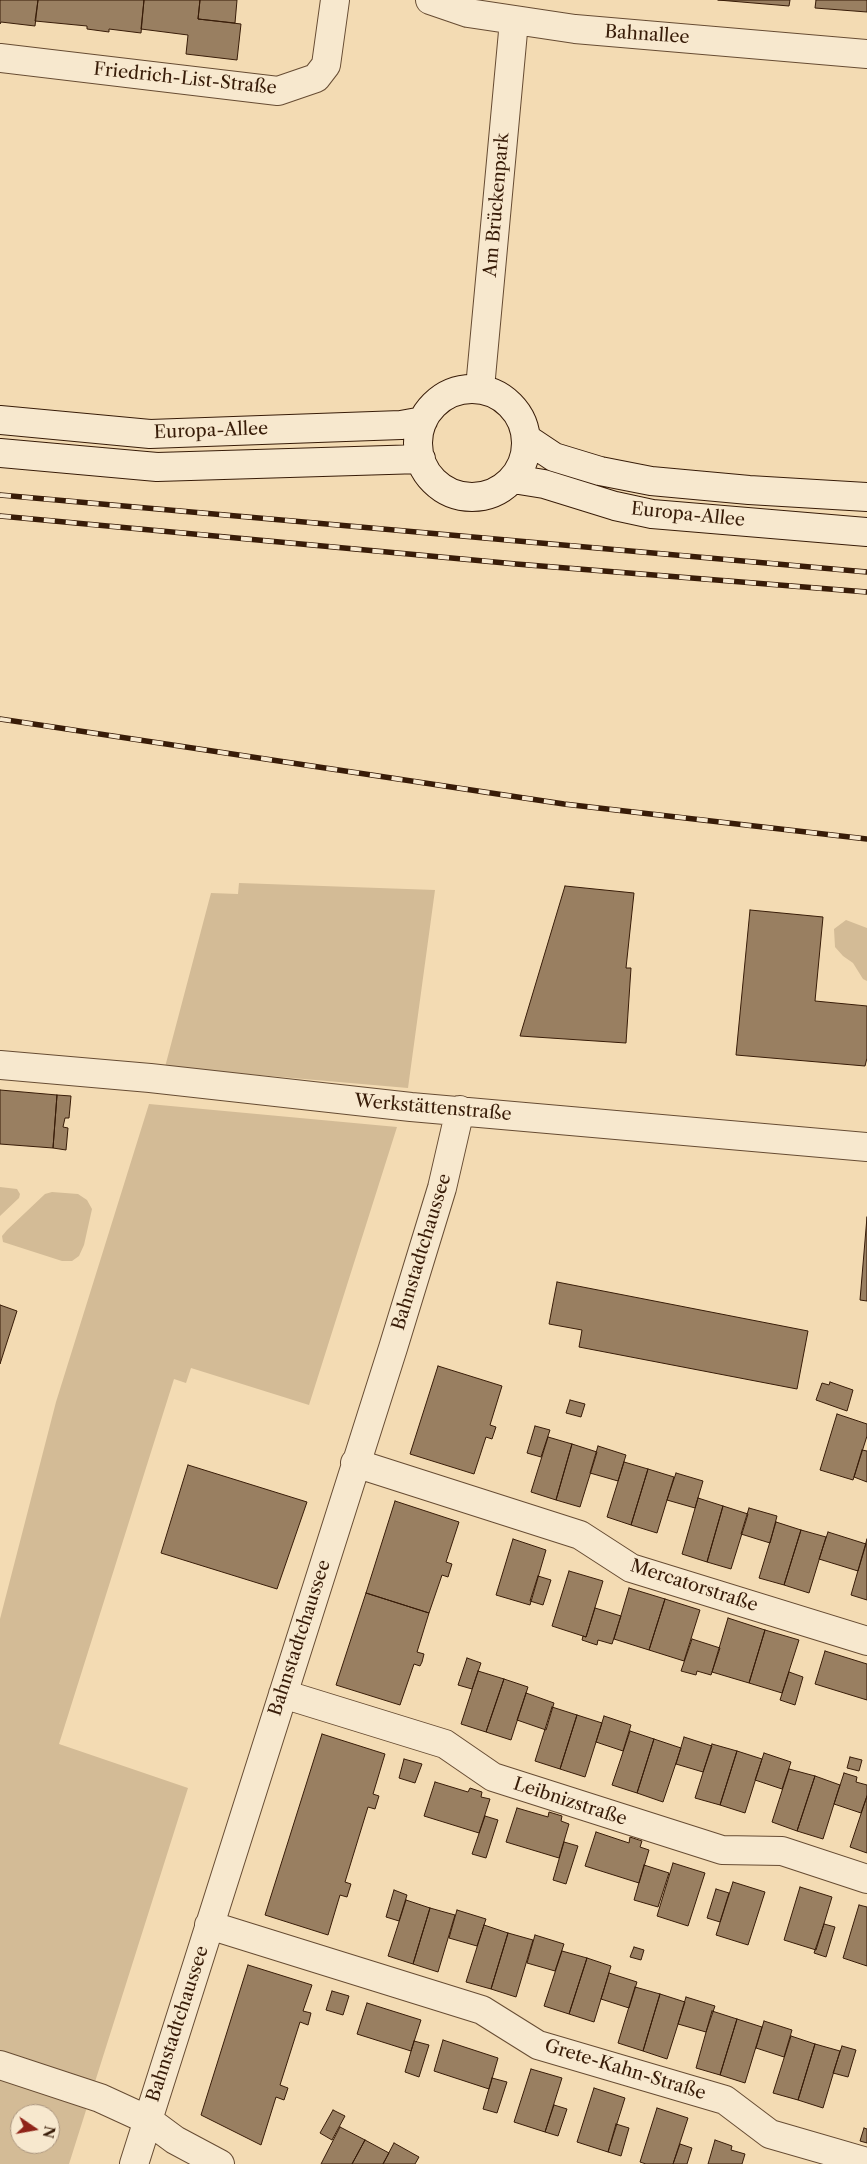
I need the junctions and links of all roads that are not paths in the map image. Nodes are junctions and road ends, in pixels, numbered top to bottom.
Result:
1 (335, 0) edge
2 (430, 0) edge
3 (514, 21) junction
4 (867, 54) edge
5 (0, 58) edge
6 (480, 388) junction
7 (0, 420) edge
8 (423, 421) junction
9 (527, 438) junction
10 (0, 453) edge
11 (420, 458) junction
12 (513, 479) junction
13 (867, 497) edge
14 (867, 532) edge
15 (0, 1066) edge
16 (460, 1110) junction
17 (867, 1147) edge
18 (355, 1463) junction
19 (867, 1641) edge
20 (283, 1694) junction
21 (867, 1879) edge
22 (209, 1925) junction
23 (0, 2065) edge
24 (148, 2120) junction
25 (867, 2162) edge
26 (134, 2164) edge
27 (220, 2164) edge

1 - 5 street, Friedrich-List-Straße
2 - 3 street, Bahnallee
3 - 4 street, Bahnallee
3 - 6 street, Am Brückenpark
6 - 8 street
6 - 9 street
7 - 8 street, Europa-Allee
8 - 11 street
9 - 12 street
9 - 13 street, Europa-Allee
10 - 11 street, Europa-Allee
11 - 12 street
12 - 14 street, Europa-Allee
15 - 16 street, Werkstättenstraße
16 - 17 street, Werkstättenstraße
16 - 18 street, Bahnstadtchaussee
18 - 19 street, Mercatorstraße
18 - 20 street, Bahnstadtchaussee
20 - 21 street, Leibnizstraße
20 - 22 street, Bahnstadtchaussee
22 - 24 street, Bahnstadtchaussee
22 - 25 street, Grete-Kahn-Straße
23 - 24 street
24 - 26 street, Bahnstadtchaussee
24 - 27 street

